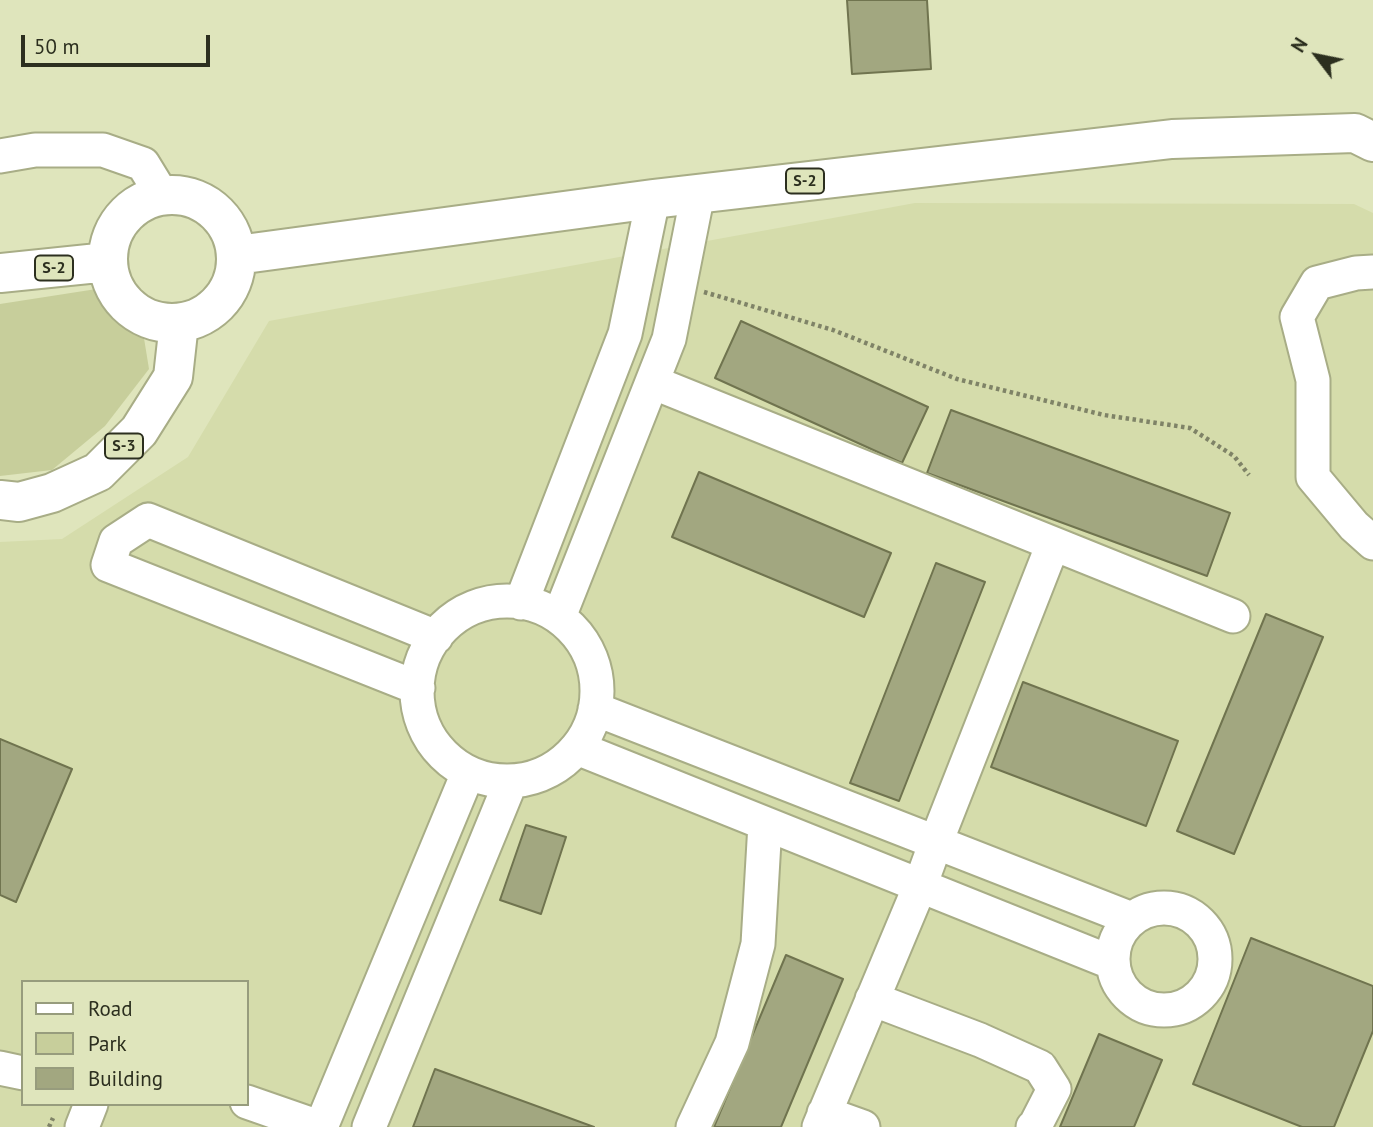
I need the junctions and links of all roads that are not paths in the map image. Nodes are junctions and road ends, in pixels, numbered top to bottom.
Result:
1 (1373, 142) edge
2 (0, 156) edge
3 (698, 193) junction
4 (162, 195) junction
5 (653, 199) junction
6 (237, 255) junction
7 (108, 262) junction
8 (1373, 272) edge
9 (0, 273) edge
10 (179, 323) junction
11 (652, 383) junction
12 (0, 500) edge
13 (1373, 542) edge
14 (1053, 544) junction
15 (521, 603) junction
16 (1234, 616) dead end
17 (559, 617) junction
18 (436, 636) junction
19 (418, 688) junction
20 (594, 709) junction
21 (577, 748) junction
22 (468, 773) junction
23 (511, 781) junction
24 (765, 824) junction
25 (936, 842) junction
26 (920, 886) junction
27 (1132, 919) junction
28 (1113, 963) junction
29 (872, 999) junction
30 (0, 1068) edge
31 (21, 1073) edge
32 (248, 1102) edge
33 (90, 1106) edge
34 (826, 1109) edge
35 (82, 1127) edge
36 (320, 1127) edge
37 (369, 1127) edge
38 (693, 1127) edge
39 (863, 1127) edge
40 (1033, 1127) edge

1 - 3 highway, S-2
2 - 4 street
3 - 5 highway, S-2
3 - 11 street
4 - 6 highway
4 - 7 highway
5 - 6 highway, S-2
5 - 15 street
6 - 10 highway
7 - 9 highway, S-2
7 - 10 highway
8 - 13 street
10 - 12 highway, S-3
11 - 14 street
11 - 17 street
14 - 16 street
14 - 25 street
15 - 17 street
15 - 18 street
17 - 20 street
18 - 19 street
18 - 19 street
19 - 22 street
20 - 21 street
20 - 25 street
21 - 23 street
21 - 24 street
22 - 23 street
22 - 36 street
23 - 37 street
24 - 26 street
24 - 38 street
25 - 26 street
25 - 27 street
26 - 28 street
26 - 29 street
27 - 28 street
27 - 28 street
29 - 34 street
29 - 40 street
30 - 31 street
32 - 36 street
33 - 35 street
34 - 39 street

